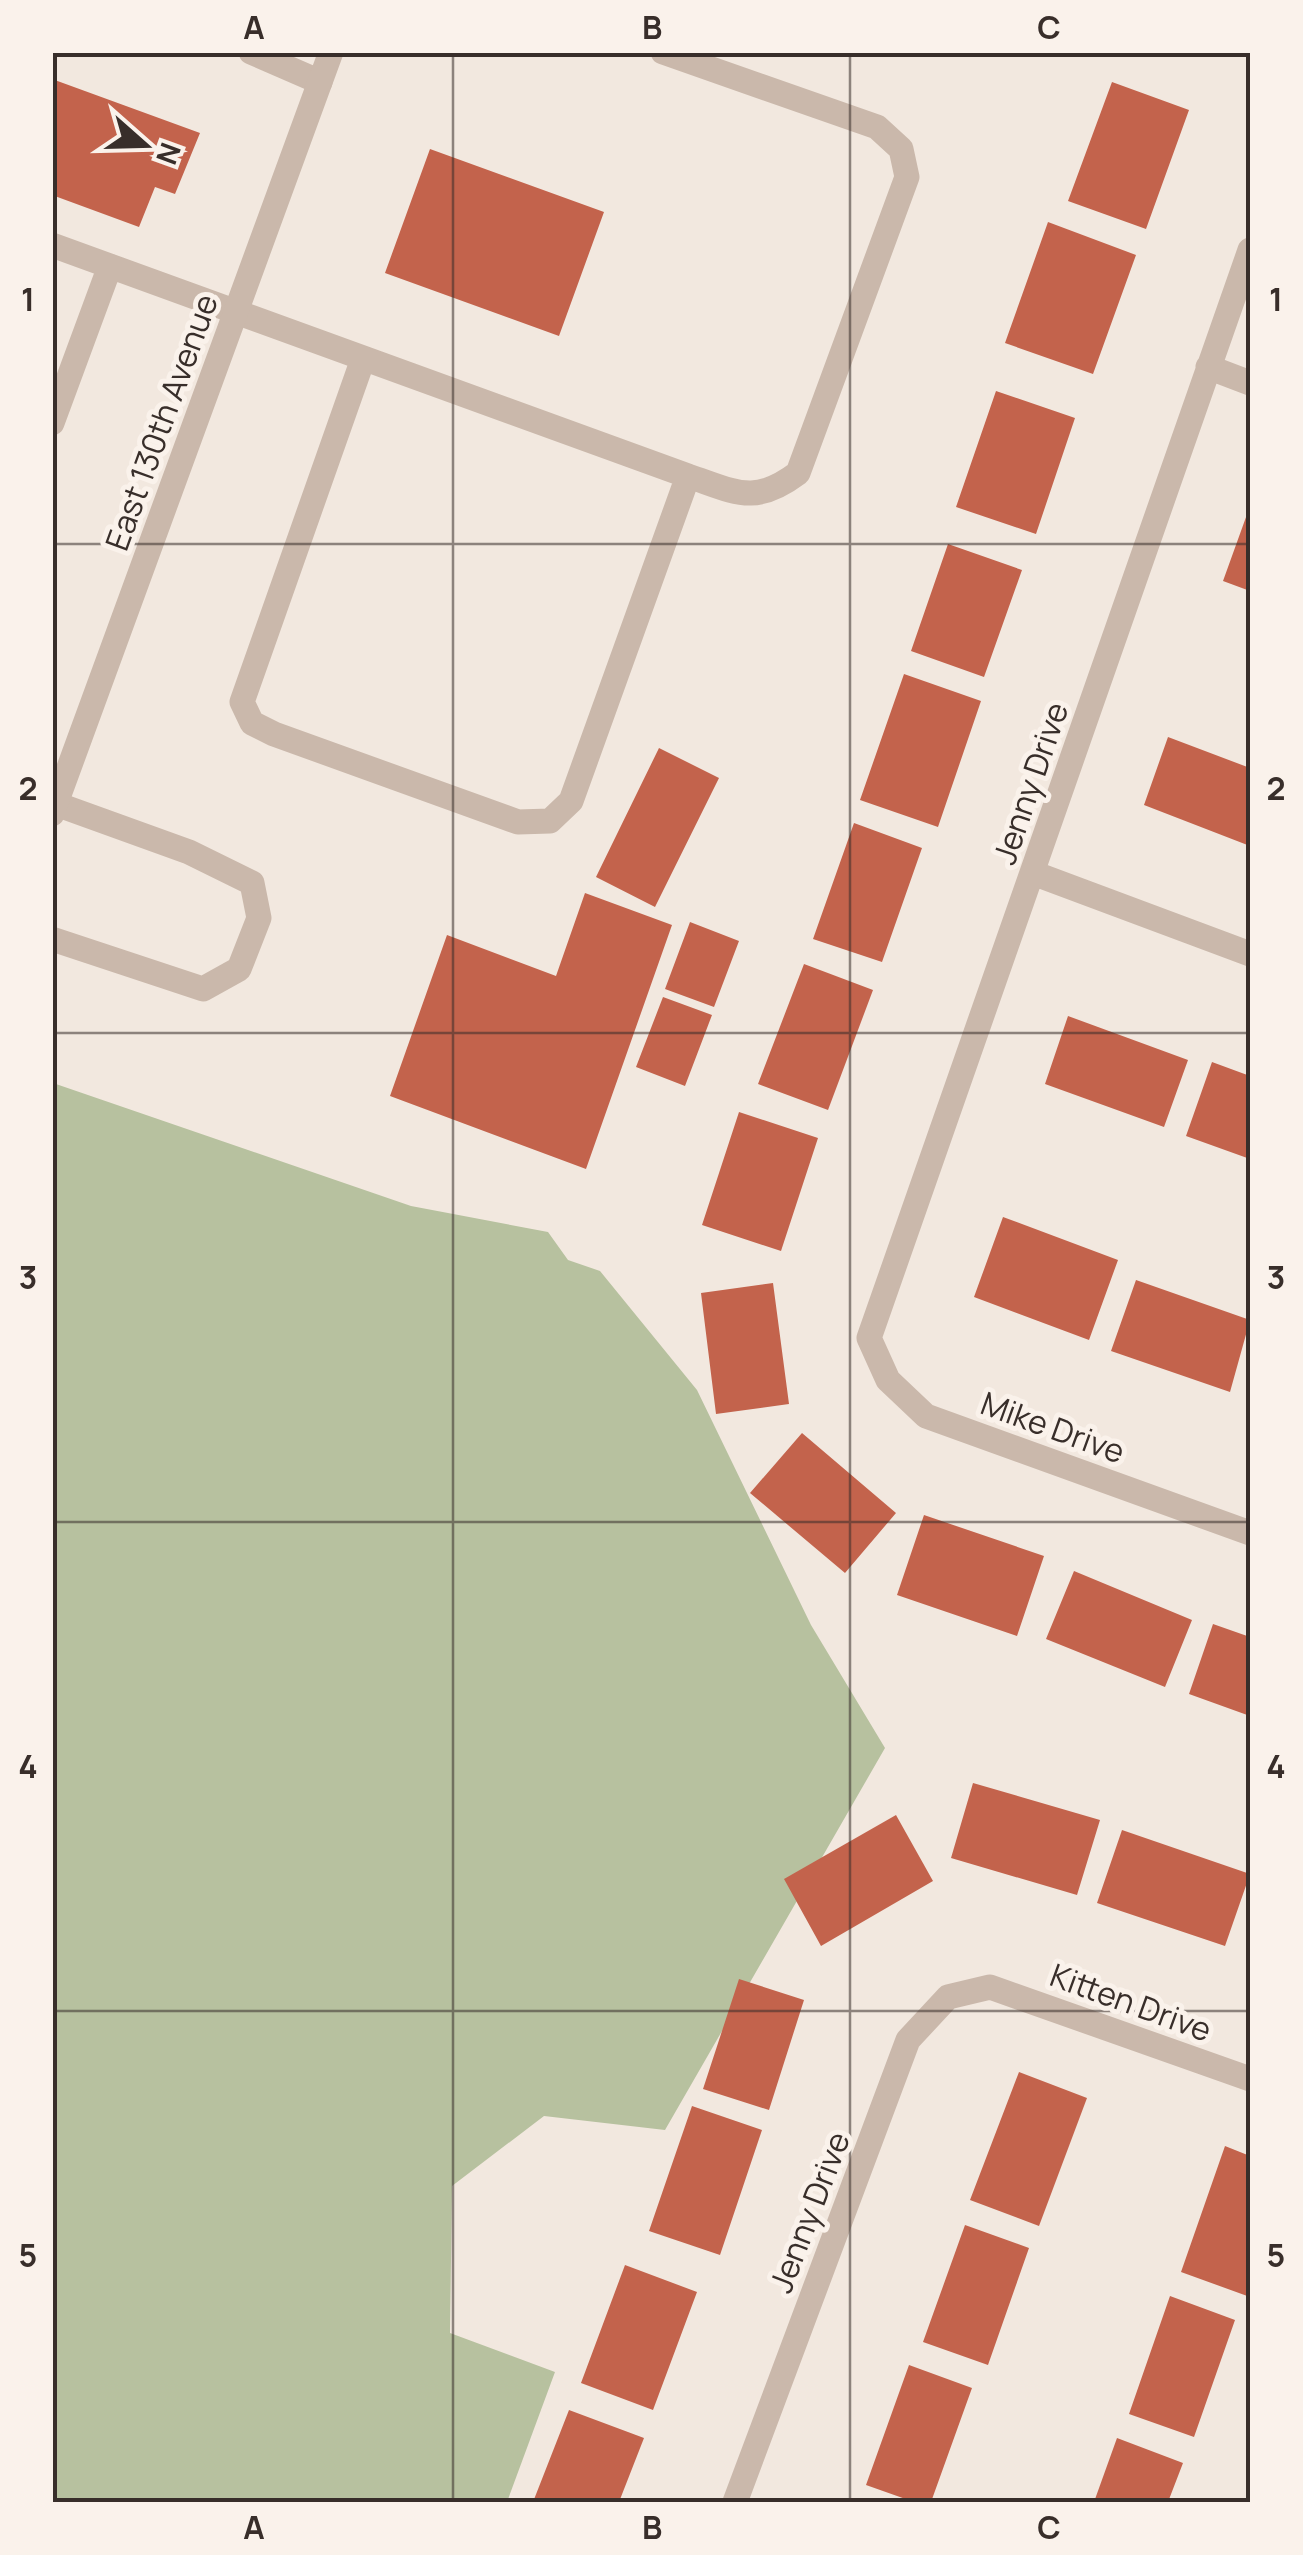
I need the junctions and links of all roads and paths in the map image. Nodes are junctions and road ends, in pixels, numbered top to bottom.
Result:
1 (251, 52) edge
2 (331, 52) edge
3 (663, 52) edge
4 (320, 82) junction
5 (52, 245) edge
6 (1250, 250) edge
7 (110, 266) junction
8 (236, 313) junction
9 (363, 359) junction
10 (1208, 366) junction
11 (1250, 383) edge
12 (52, 423) edge
13 (688, 476) junction
14 (54, 809) edge
15 (1033, 873) junction
16 (52, 939) edge
17 (1250, 954) edge
18 (868, 1338) joint
19 (1250, 1532) edge
20 (990, 1987) joint
21 (1250, 2079) edge
22 (735, 2502) edge

1 - 4 street
2 - 4 street, East 130th Avenue
3 - 13 street
4 - 8 street, East 130th Avenue
5 - 7 street
6 - 10 street, Jenny Drive
7 - 8 street
7 - 12 street
8 - 9 street
8 - 14 street, East 130th Avenue
9 - 13 street
9 - 13 street
10 - 11 street
10 - 15 street, Jenny Drive
14 - 16 street
15 - 17 street
15 - 18 street, Jenny Drive
18 - 19 street, Mike Drive
20 - 21 street, Kitten Drive
20 - 22 street, Jenny Drive

